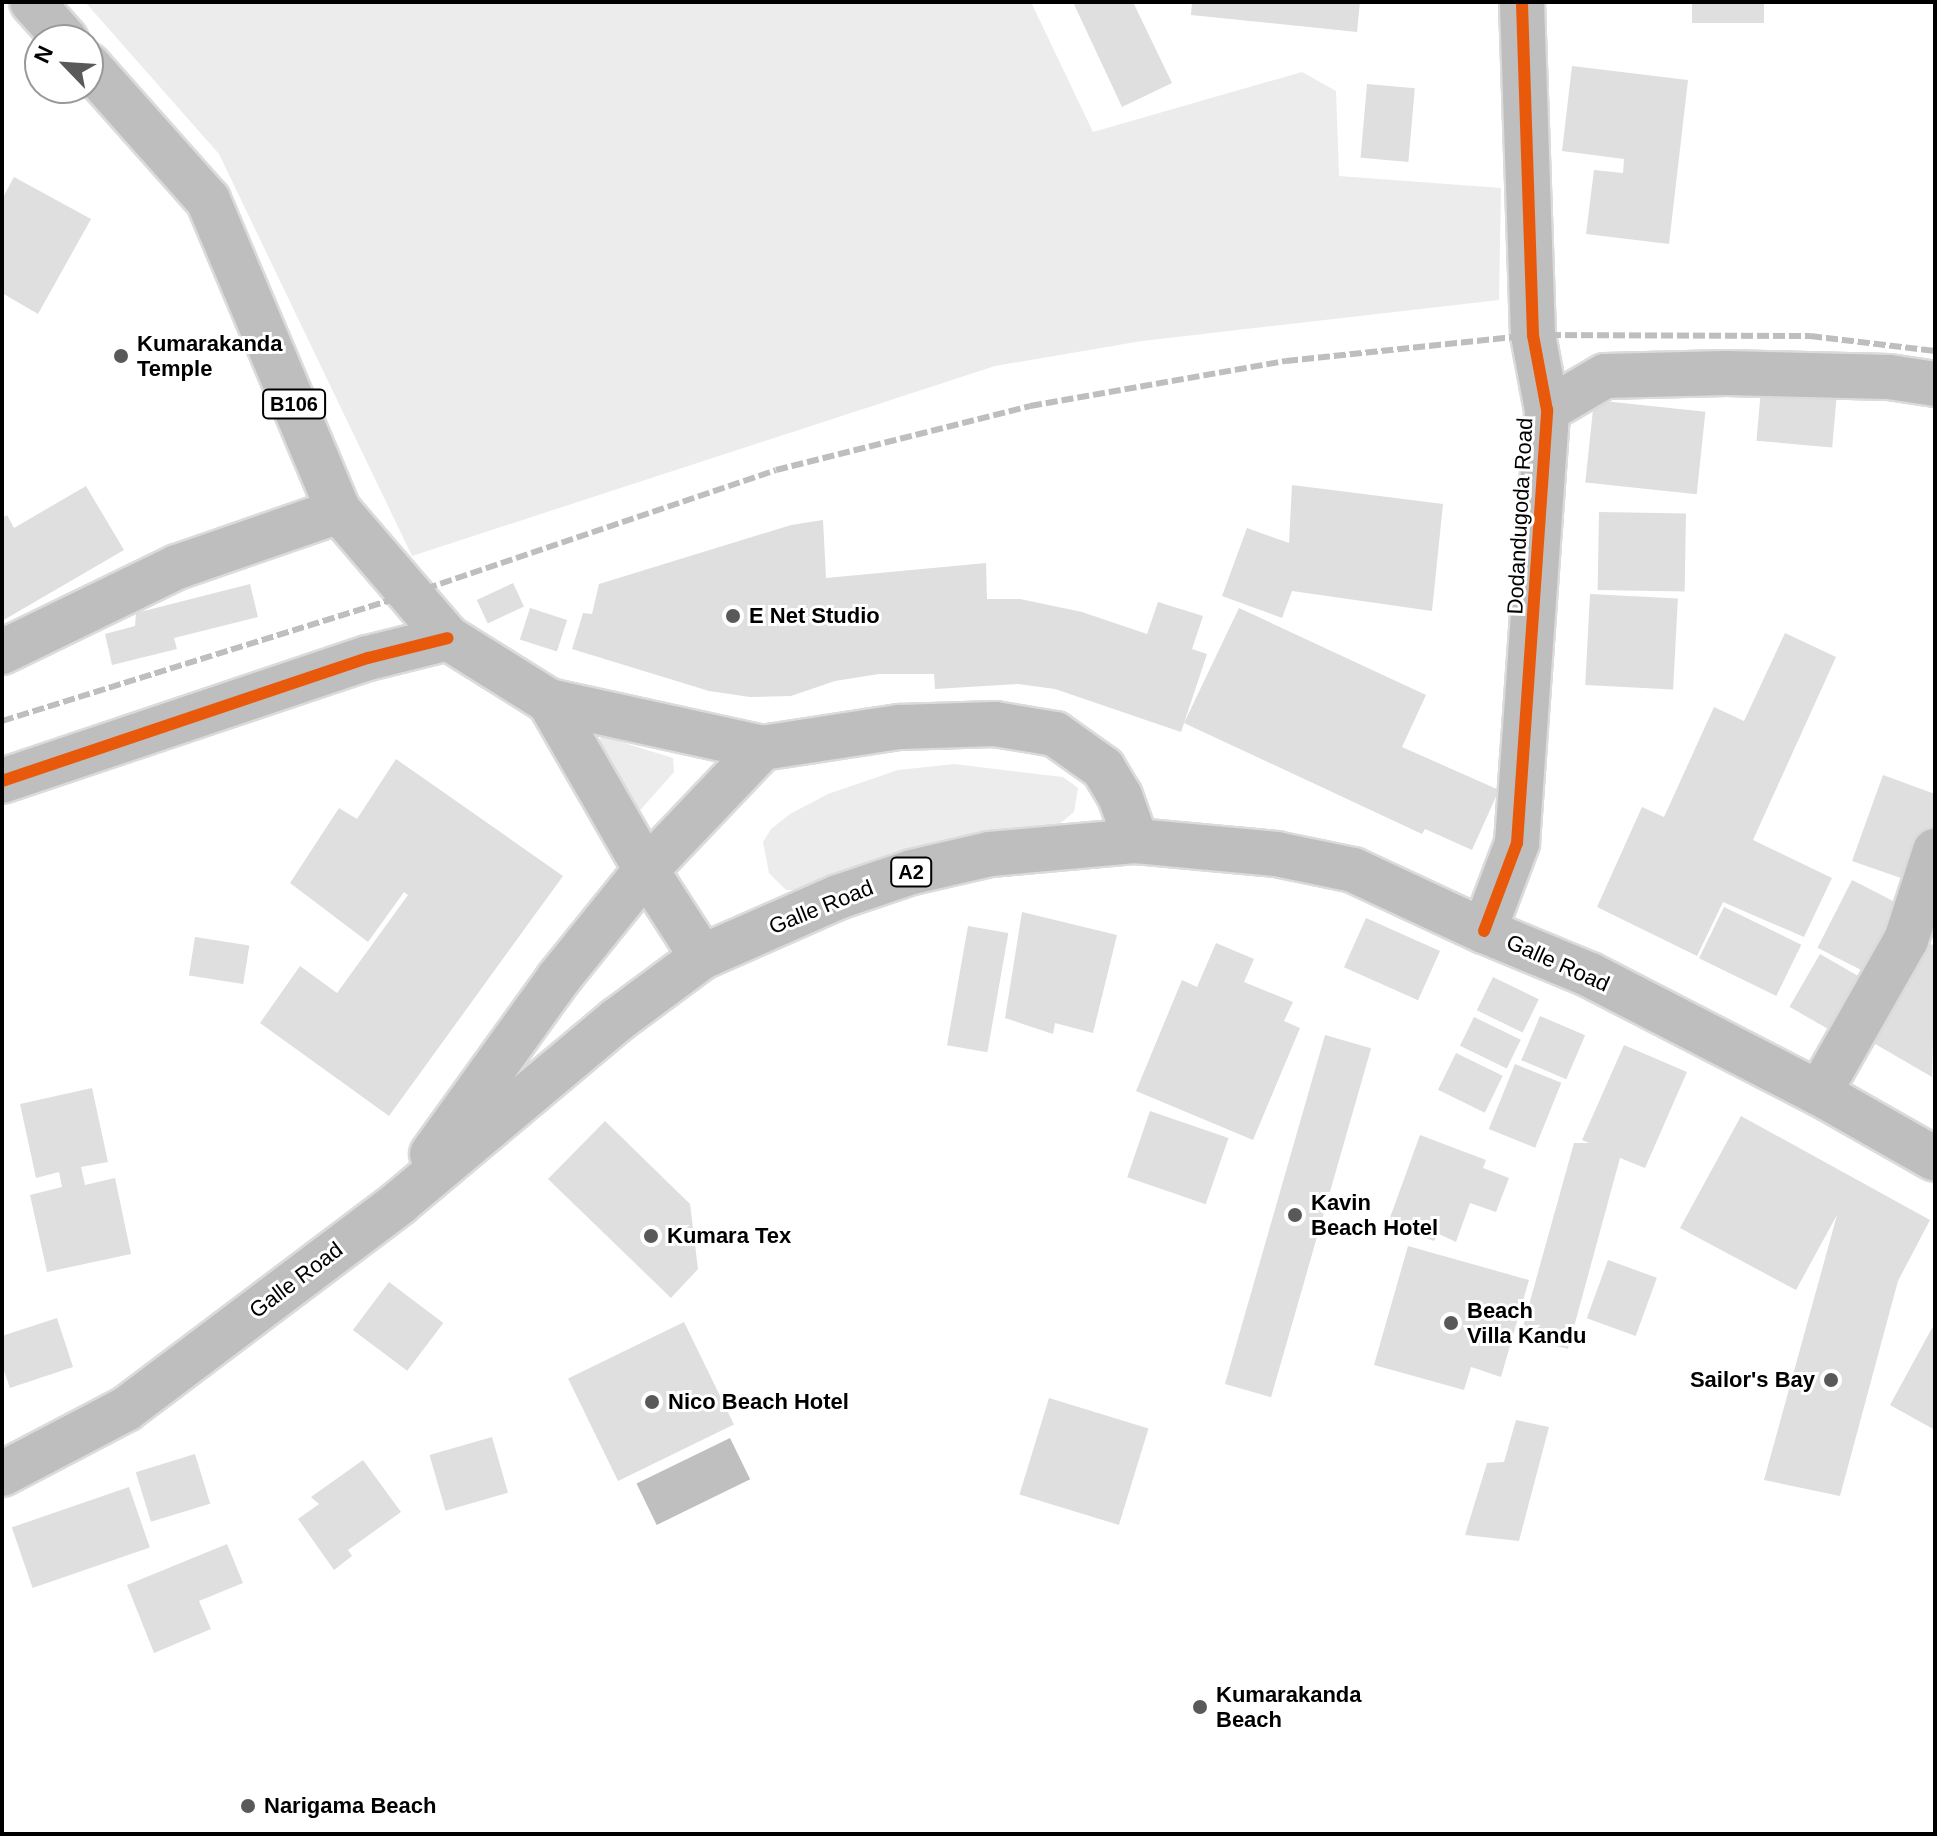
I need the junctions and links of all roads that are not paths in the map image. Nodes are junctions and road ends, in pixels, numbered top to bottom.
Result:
1 (32, 2) edge
2 (1522, 2) edge
3 (52, 24) edge
4 (104, 83) edge
5 (1935, 384) edge
6 (1547, 410) junction
7 (339, 511) junction
8 (448, 638) junction
9 (2, 652) edge
10 (549, 701) junction
11 (762, 748) junction
12 (2, 781) edge
13 (1136, 841) junction
14 (1935, 851) edge
15 (646, 870) junction
16 (1484, 931) junction
17 (702, 957) junction
18 (1819, 1093) junction
19 (1935, 1159) edge
20 (399, 1203) junction
21 (2, 1474) edge

1 - 3 main road
2 - 6 main road, Dodandugoda Road
4 - 7 main road, B106
5 - 6 main road
6 - 16 main road, Dodandugoda Road
7 - 8 main road, B106
7 - 9 main road
8 - 10 main road, B106
8 - 12 main road
10 - 11 main road, B106
10 - 15 main road, B106
11 - 13 main road, B106
11 - 15 main road
13 - 16 main road, Galle Road / A2
13 - 17 main road, Galle Road / A2
14 - 18 main road
15 - 17 main road, B106
15 - 20 main road
16 - 18 main road, Galle Road / A2
17 - 20 main road, Galle Road / A2
18 - 19 main road, Galle Road / A2
20 - 21 main road, Galle Road / A2

